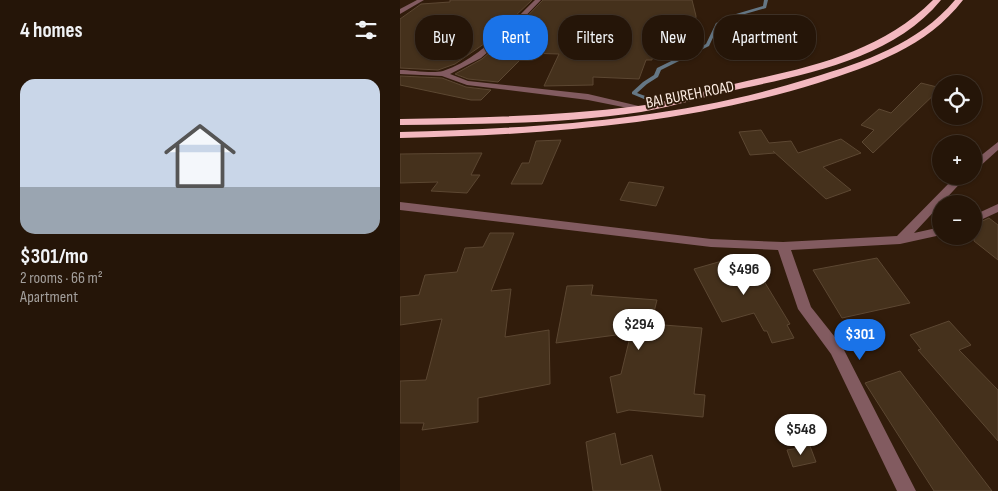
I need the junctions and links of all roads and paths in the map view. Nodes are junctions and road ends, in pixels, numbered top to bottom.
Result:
1 (421, 0) edge
2 (538, 0) edge
3 (937, 0) edge
4 (959, 0) edge
5 (400, 12) edge
6 (400, 72) edge
7 (443, 74) junction
8 (640, 109) junction
9 (400, 122) edge
10 (400, 135) edge
11 (998, 145) edge
12 (982, 159) edge
13 (953, 185) edge
14 (400, 206) edge
15 (998, 208) edge
16 (982, 215) edge
17 (932, 233) edge
18 (900, 240) junction
19 (783, 246) junction
20 (906, 491) edge

1 - 5 street
2 - 7 street
3 - 8 highway, BAI BUREH ROAD
4 - 10 highway, BAI BUREH ROAD
6 - 7 street
7 - 8 street
8 - 9 highway, BAI BUREH ROAD
11 - 12 street
13 - 18 street
14 - 19 street
15 - 16 street
17 - 18 street
18 - 19 street
19 - 20 street

